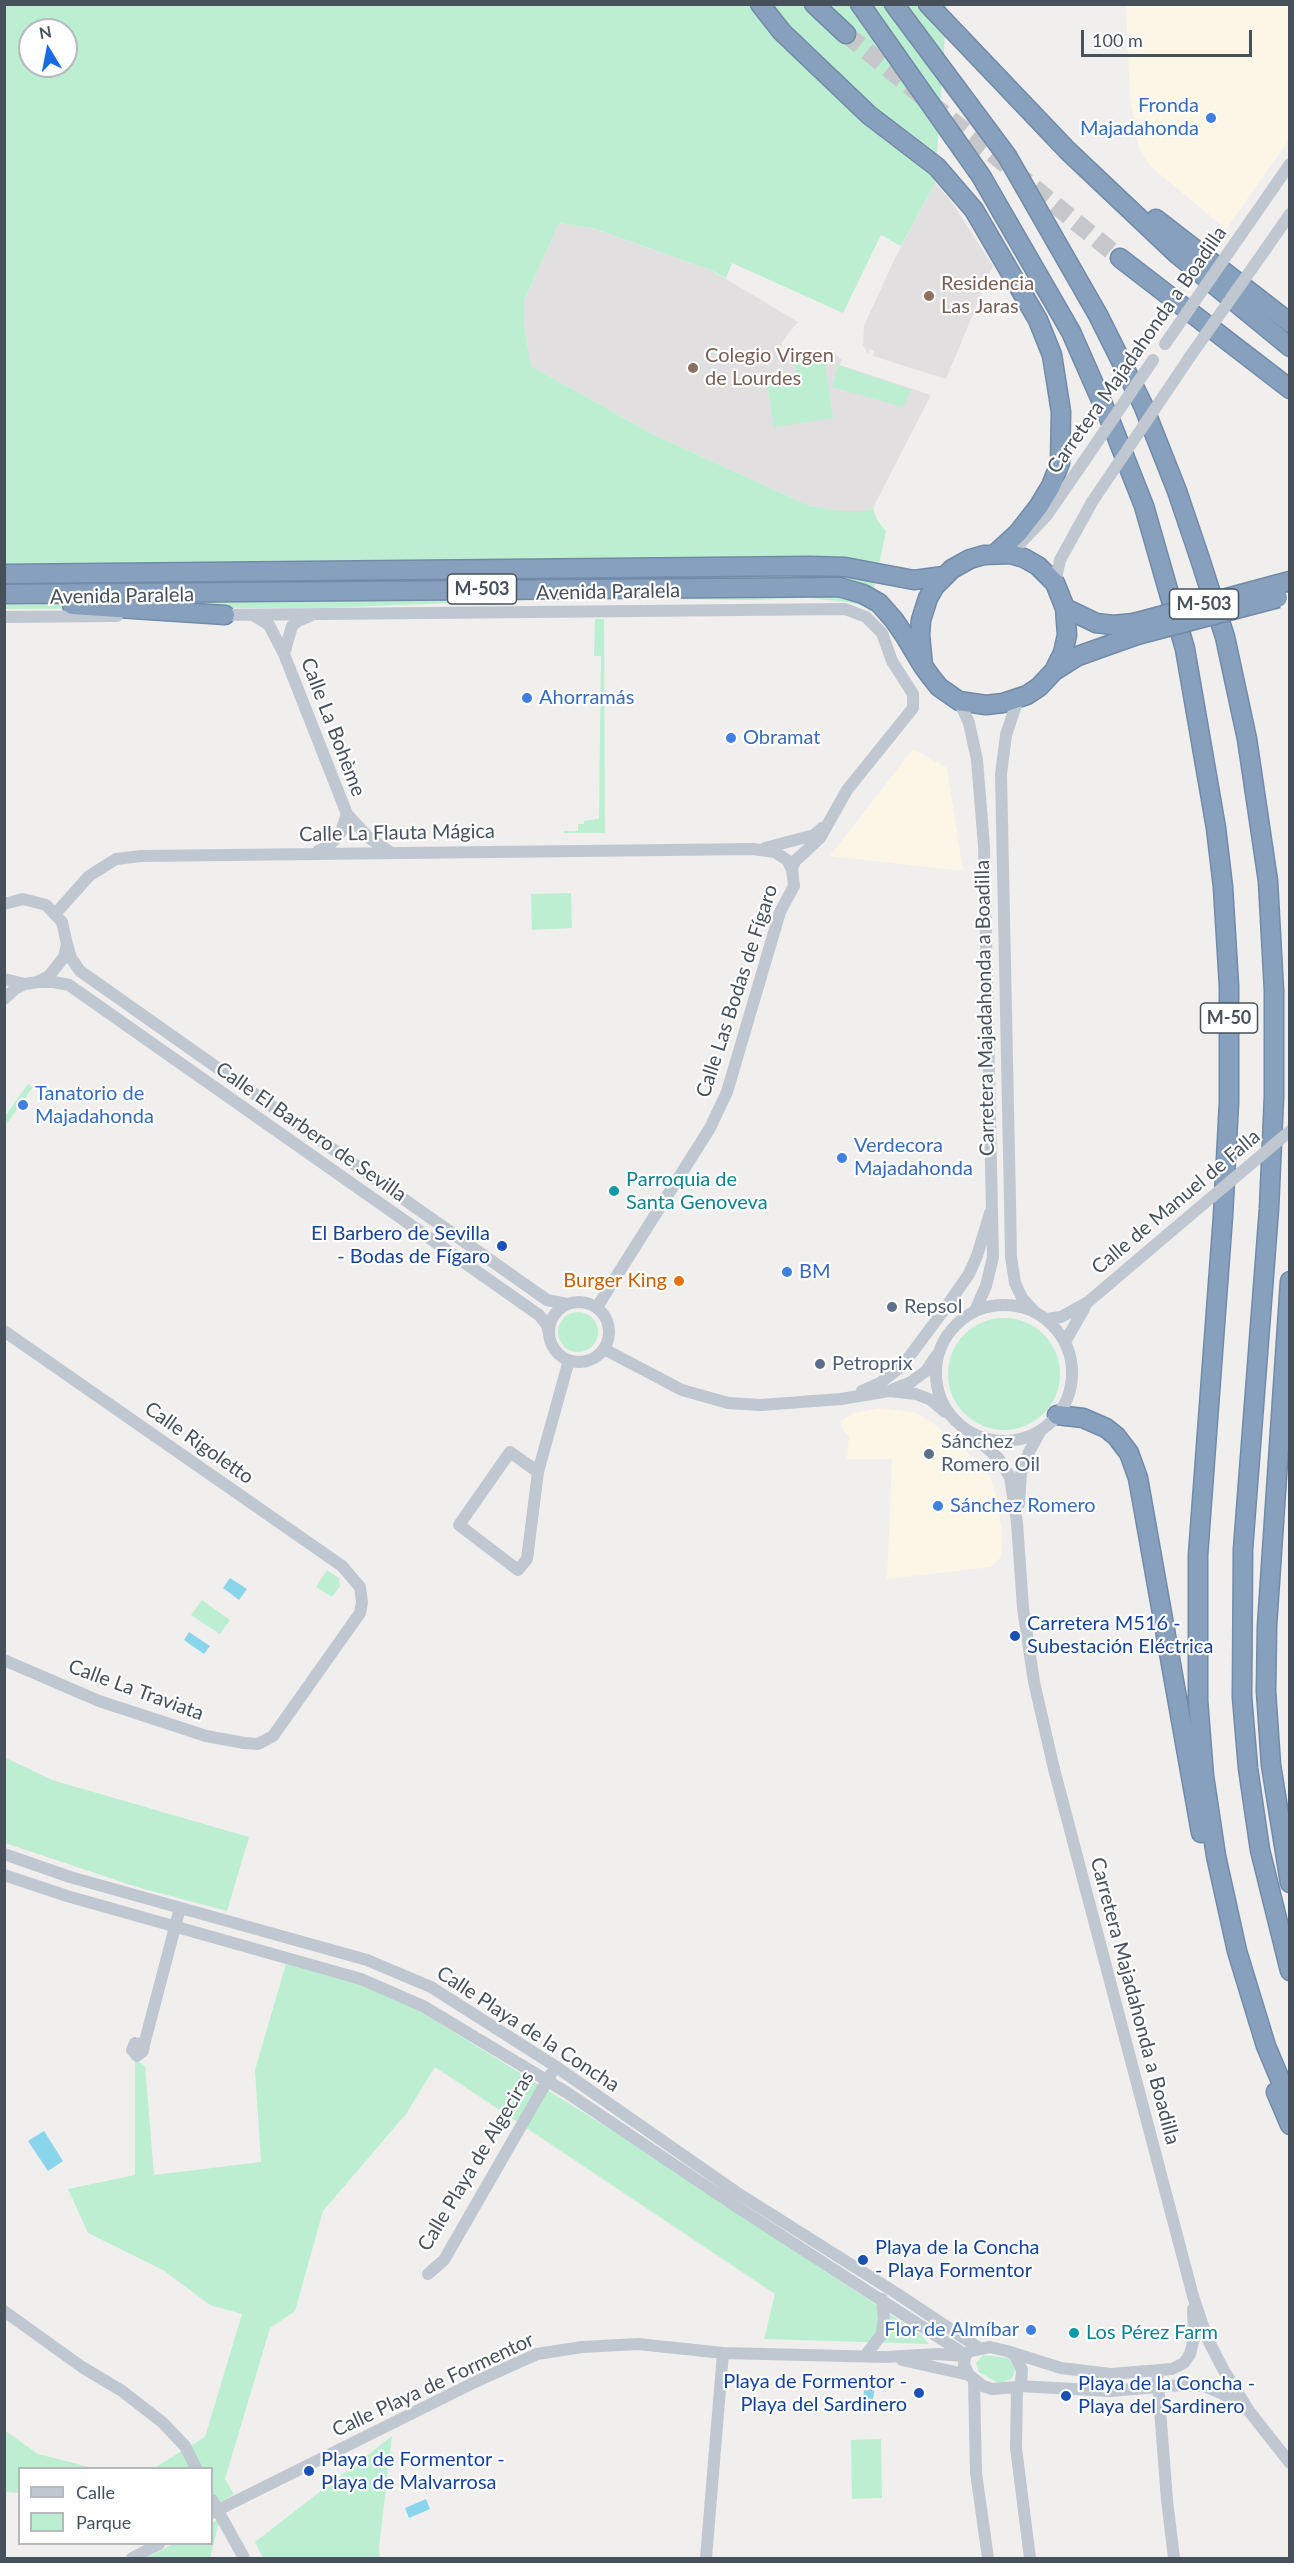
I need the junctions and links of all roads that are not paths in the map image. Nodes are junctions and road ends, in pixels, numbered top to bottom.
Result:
1 (760, 4) edge
2 (814, 4) edge
3 (860, 4) edge
4 (894, 4) edge
5 (928, 4) edge
6 (846, 34) tunnel mouth
7 (1068, 152) junction
8 (1290, 164) edge
9 (1290, 214) edge
10 (1120, 258) tunnel mouth
11 (1290, 321) edge
12 (1290, 347) edge
13 (1290, 388) edge
14 (1003, 554) junction
15 (4, 574) edge
16 (944, 576) junction
17 (1055, 583) junction
18 (1283, 590) edge
19 (4, 594) edge
20 (4, 602) edge
21 (1065, 608) junction
22 (315, 614) junction
23 (225, 615) junction
24 (252, 615) junction
25 (4, 617) edge
26 (1135, 629) junction
27 (284, 654) junction
28 (923, 666) junction
29 (1054, 671) junction
30 (913, 694) joint
31 (1018, 699) junction
32 (959, 701) junction
33 (347, 814) junction
34 (827, 824) junction
35 (761, 849) junction
36 (390, 852) junction
37 (312, 853) junction
38 (792, 869) junction
39 (7, 902) edge
40 (56, 913) junction
41 (67, 944) junction
42 (4, 980) edge
43 (31, 983) junction
44 (4, 999) edge
45 (1290, 1131) edge
46 (992, 1204) junction
47 (1290, 1281) edge
48 (1088, 1302) junction
49 (567, 1304) junction
50 (597, 1308) junction
51 (975, 1311) junction
52 (1034, 1311) junction
53 (1046, 1319) junction
54 (4, 1331) edge
55 (549, 1334) junction
56 (1065, 1342) junction
57 (604, 1349) junction
58 (939, 1352) junction
59 (569, 1360) junction
60 (1290, 1367) edge
61 (889, 1391) junction
62 (841, 1400) junction
63 (1057, 1415) junction
64 (951, 1416) junction
65 (1041, 1430) junction
66 (968, 1431) junction
67 (1278, 1456) junction
68 (538, 1472) junction
69 (1017, 1523) junction
70 (4, 1660) edge
71 (258, 1744) joint
72 (4, 1854) edge
73 (4, 1875) edge
74 (1290, 1883) edge
75 (180, 1908) junction
76 (176, 1926) junction
77 (1290, 1971) edge
78 (144, 2044) dead end
79 (555, 2066) junction
80 (547, 2080) junction
81 (1290, 2103) edge
82 (1290, 2125) edge
83 (428, 2274) dead end
84 (1193, 2296) junction
85 (882, 2299) junction
86 (4, 2312) edge
87 (979, 2348) junction
88 (723, 2354) junction
89 (1014, 2354) junction
90 (965, 2355) junction
91 (865, 2356) junction
92 (886, 2357) junction
93 (1157, 2371) junction
94 (971, 2378) junction
95 (1018, 2387) junction
96 (1159, 2388) junction
97 (1248, 2411) junction
98 (1290, 2463) edge
99 (195, 2467) edge
100 (213, 2508) edge
101 (157, 2545) edge
102 (132, 2559) edge
103 (244, 2559) edge
104 (706, 2559) edge
105 (988, 2559) edge
106 (1030, 2559) edge
107 (1174, 2559) edge

1 - 14 highway
2 - 6 highway
3 - 81 highway, M-50
4 - 77 highway, M-50
5 - 7 highway
7 - 11 highway
7 - 12 highway
8 - 14 street, Carretera Majadahonda a Boadilla, bridge
9 - 17 street, bridge
10 - 13 highway
14 - 16 highway, M-503
14 - 17 highway, M-503
15 - 16 highway, M-503
16 - 28 highway, M-503
17 - 21 highway, M-503
18 - 26 highway, M-503, bridge
19 - 28 highway, M-503
20 - 23 highway
21 - 26 highway, M-503
21 - 29 highway, M-503
22 - 24 street, Avenida Paralela
22 - 27 street, Calle La Bohème
22 - 30 street, Avenida Paralela
23 - 24 street, Avenida Paralela
23 - 25 street, Avenida Paralela
24 - 27 street, Calle La Bohème
26 - 29 highway, M-503
27 - 33 street, Calle La Bohème
28 - 32 highway, M-503
29 - 31 highway, M-503
30 - 34 street, Calle Las Bodas de Fígaro
31 - 32 highway, M-503
31 - 52 street, Carretera Majadahonda a Boadilla
32 - 46 street, Carretera Majadahonda a Boadilla
33 - 36 street, Calle La Bohème
33 - 37 street, Calle La Bohème
34 - 35 street, Calle Las Bodas de Fígaro
34 - 38 street, Calle Las Bodas de Fígaro
35 - 36 street, Calle La Flauta Mágica
35 - 38 street, Calle Las Bodas de Fígaro
36 - 37 street, Calle La Flauta Mágica
37 - 40 street, Calle La Flauta Mágica
38 - 50 street, Calle Las Bodas de Fígaro
39 - 40 street
40 - 41 street, Calle El Barbero de Sevilla
41 - 43 street
41 - 49 street, Calle El Barbero de Sevilla
42 - 43 street, Calle El Barbero de Sevilla
43 - 44 street
43 - 55 street, Calle El Barbero de Sevilla
45 - 48 street, Calle de Manuel de Falla, bridge
46 - 51 street, Carretera Majadahonda a Boadilla
46 - 62 street
47 - 67 highway
48 - 53 street, Calle de Manuel de Falla
48 - 56 street, Calle de Manuel de Falla
49 - 50 street
49 - 55 street
50 - 57 street
51 - 52 street
51 - 58 street
52 - 53 street
53 - 56 street
54 - 71 street, Calle Rigoletto
55 - 59 street
56 - 63 street
57 - 59 street
57 - 62 street
58 - 61 street
58 - 64 street
59 - 68 street
60 - 67 highway
61 - 62 street
61 - 64 street
63 - 65 street
63 - 82 highway
64 - 66 street
65 - 66 street
65 - 69 street, Carretera Majadahonda a Boadilla
66 - 69 street, Carretera Majadahonda a Boadilla
67 - 74 highway
68 - 68 street
69 - 84 street, Carretera Majadahonda a Boadilla
70 - 71 street, Calle La Traviata
72 - 75 street, Calle Playa de la Concha
73 - 76 street, Calle Playa de la Concha
75 - 76 street
75 - 79 street, Calle Playa de la Concha
76 - 78 street
76 - 80 street, Calle Playa de la Concha
79 - 80 street, Calle Playa de Algeciras
79 - 87 street, Calle Playa de la Concha
80 - 83 street, Calle Playa de Algeciras
80 - 85 street, Calle Playa de la Concha
84 - 93 street
84 - 97 street, Carretera Majadahonda a Boadilla
85 - 90 street, Calle Playa de la Concha
85 - 91 street
86 - 99 street
87 - 89 street
87 - 90 street
88 - 91 street, Calle Playa de Formentor
88 - 100 street, Calle Playa de Formentor
88 - 104 street
89 - 93 street
89 - 95 street
90 - 92 street, Calle Playa de Formentor
90 - 94 street
91 - 92 street, Calle Playa de Formentor
92 - 94 street, Calle Playa de Formentor
93 - 96 street
94 - 95 street
94 - 105 street
95 - 96 street
95 - 106 street
96 - 97 street
96 - 107 street
97 - 98 street, Carretera Majadahonda a Boadilla
100 - 103 street
101 - 102 street

